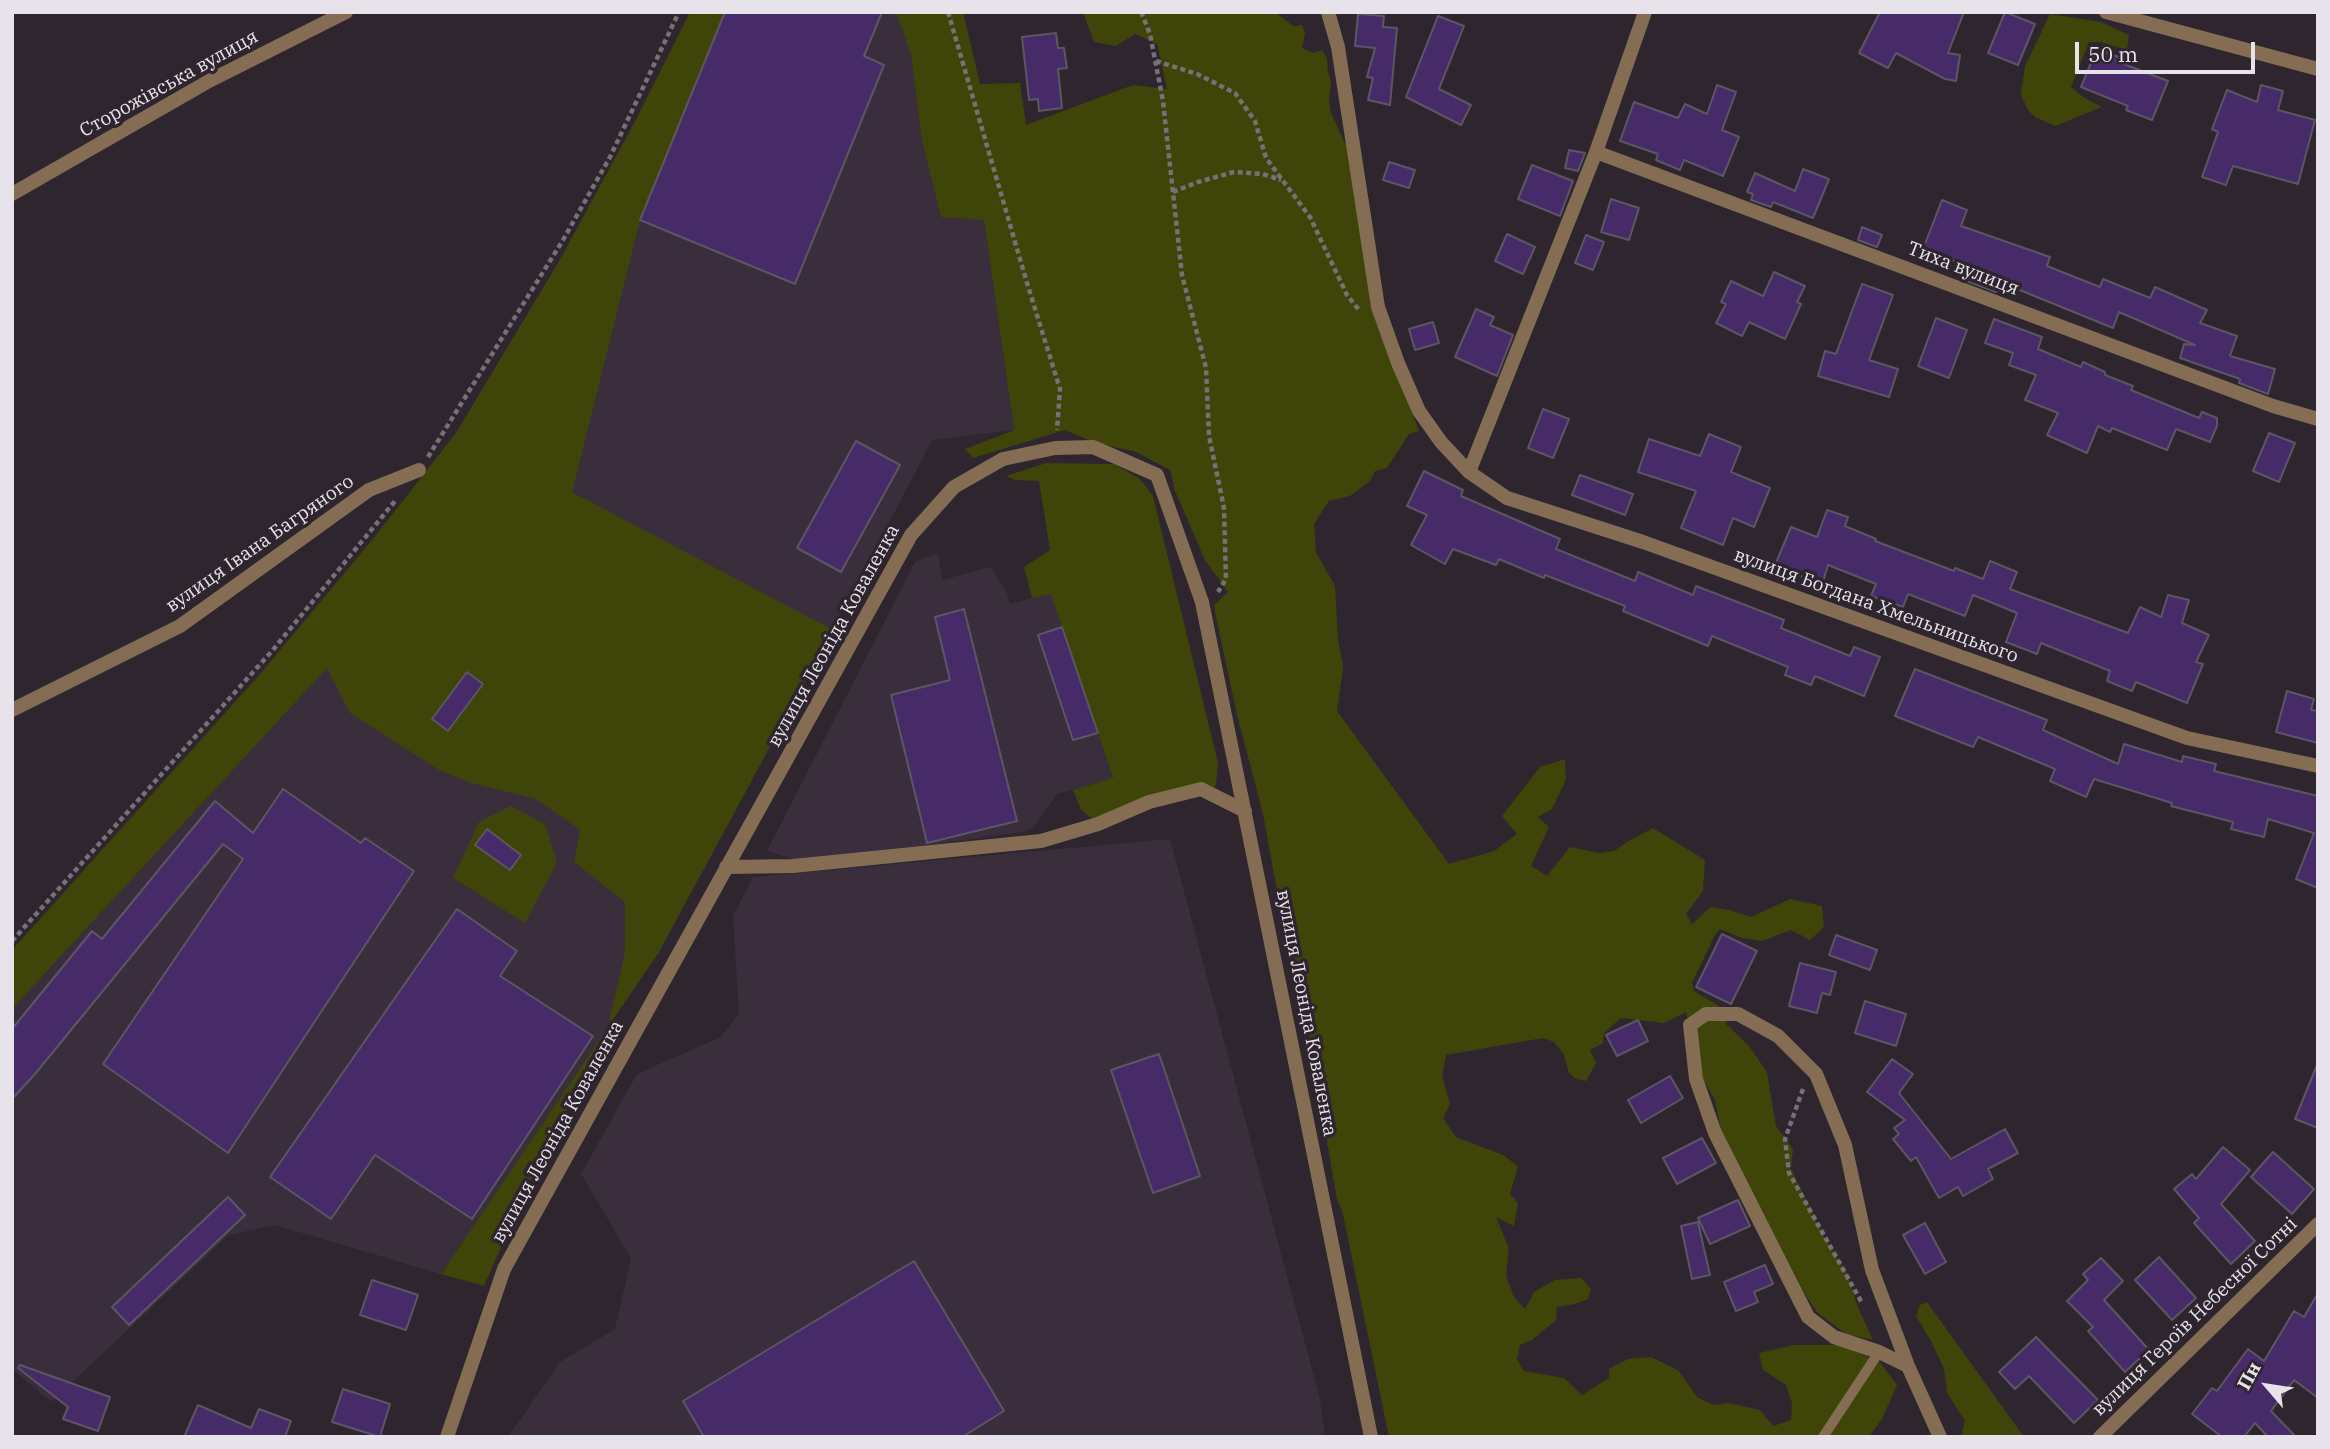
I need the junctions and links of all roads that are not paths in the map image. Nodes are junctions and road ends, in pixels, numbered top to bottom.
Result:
1 (346, 12) edge
2 (1328, 12) edge
3 (1645, 12) edge
4 (2106, 12) edge
5 (2318, 69) edge
6 (1596, 152) junction
7 (12, 194) edge
8 (2318, 419) edge
9 (419, 470) dead end
10 (1469, 472) junction
11 (12, 710) edge
12 (2318, 766) edge
13 (1245, 811) junction
14 (726, 867) junction
15 (2318, 1224) edge
16 (1879, 1352) junction
17 (1908, 1366) junction
18 (447, 1437) edge
19 (1371, 1437) edge
20 (1823, 1437) edge
21 (1940, 1437) edge
22 (2100, 1437) edge

1 - 7 street, Сторожівська вулиця
2 - 10 street, вулиця Богдана Хмельницького
3 - 6 street
4 - 5 street
6 - 8 street, Тиха вулиця
6 - 10 street
9 - 11 street, вулиця Івана Багряного
10 - 12 street, вулиця Богдана Хмельницького
13 - 14 street
13 - 14 street, вулиця Леоніда Коваленка
13 - 19 street, вулиця Леоніда Коваленка
14 - 18 street, вулиця Леоніда Коваленка
15 - 22 street, вулиця Героїв Небесної Сотні
16 - 17 street
16 - 17 street
16 - 20 lane
17 - 21 street

